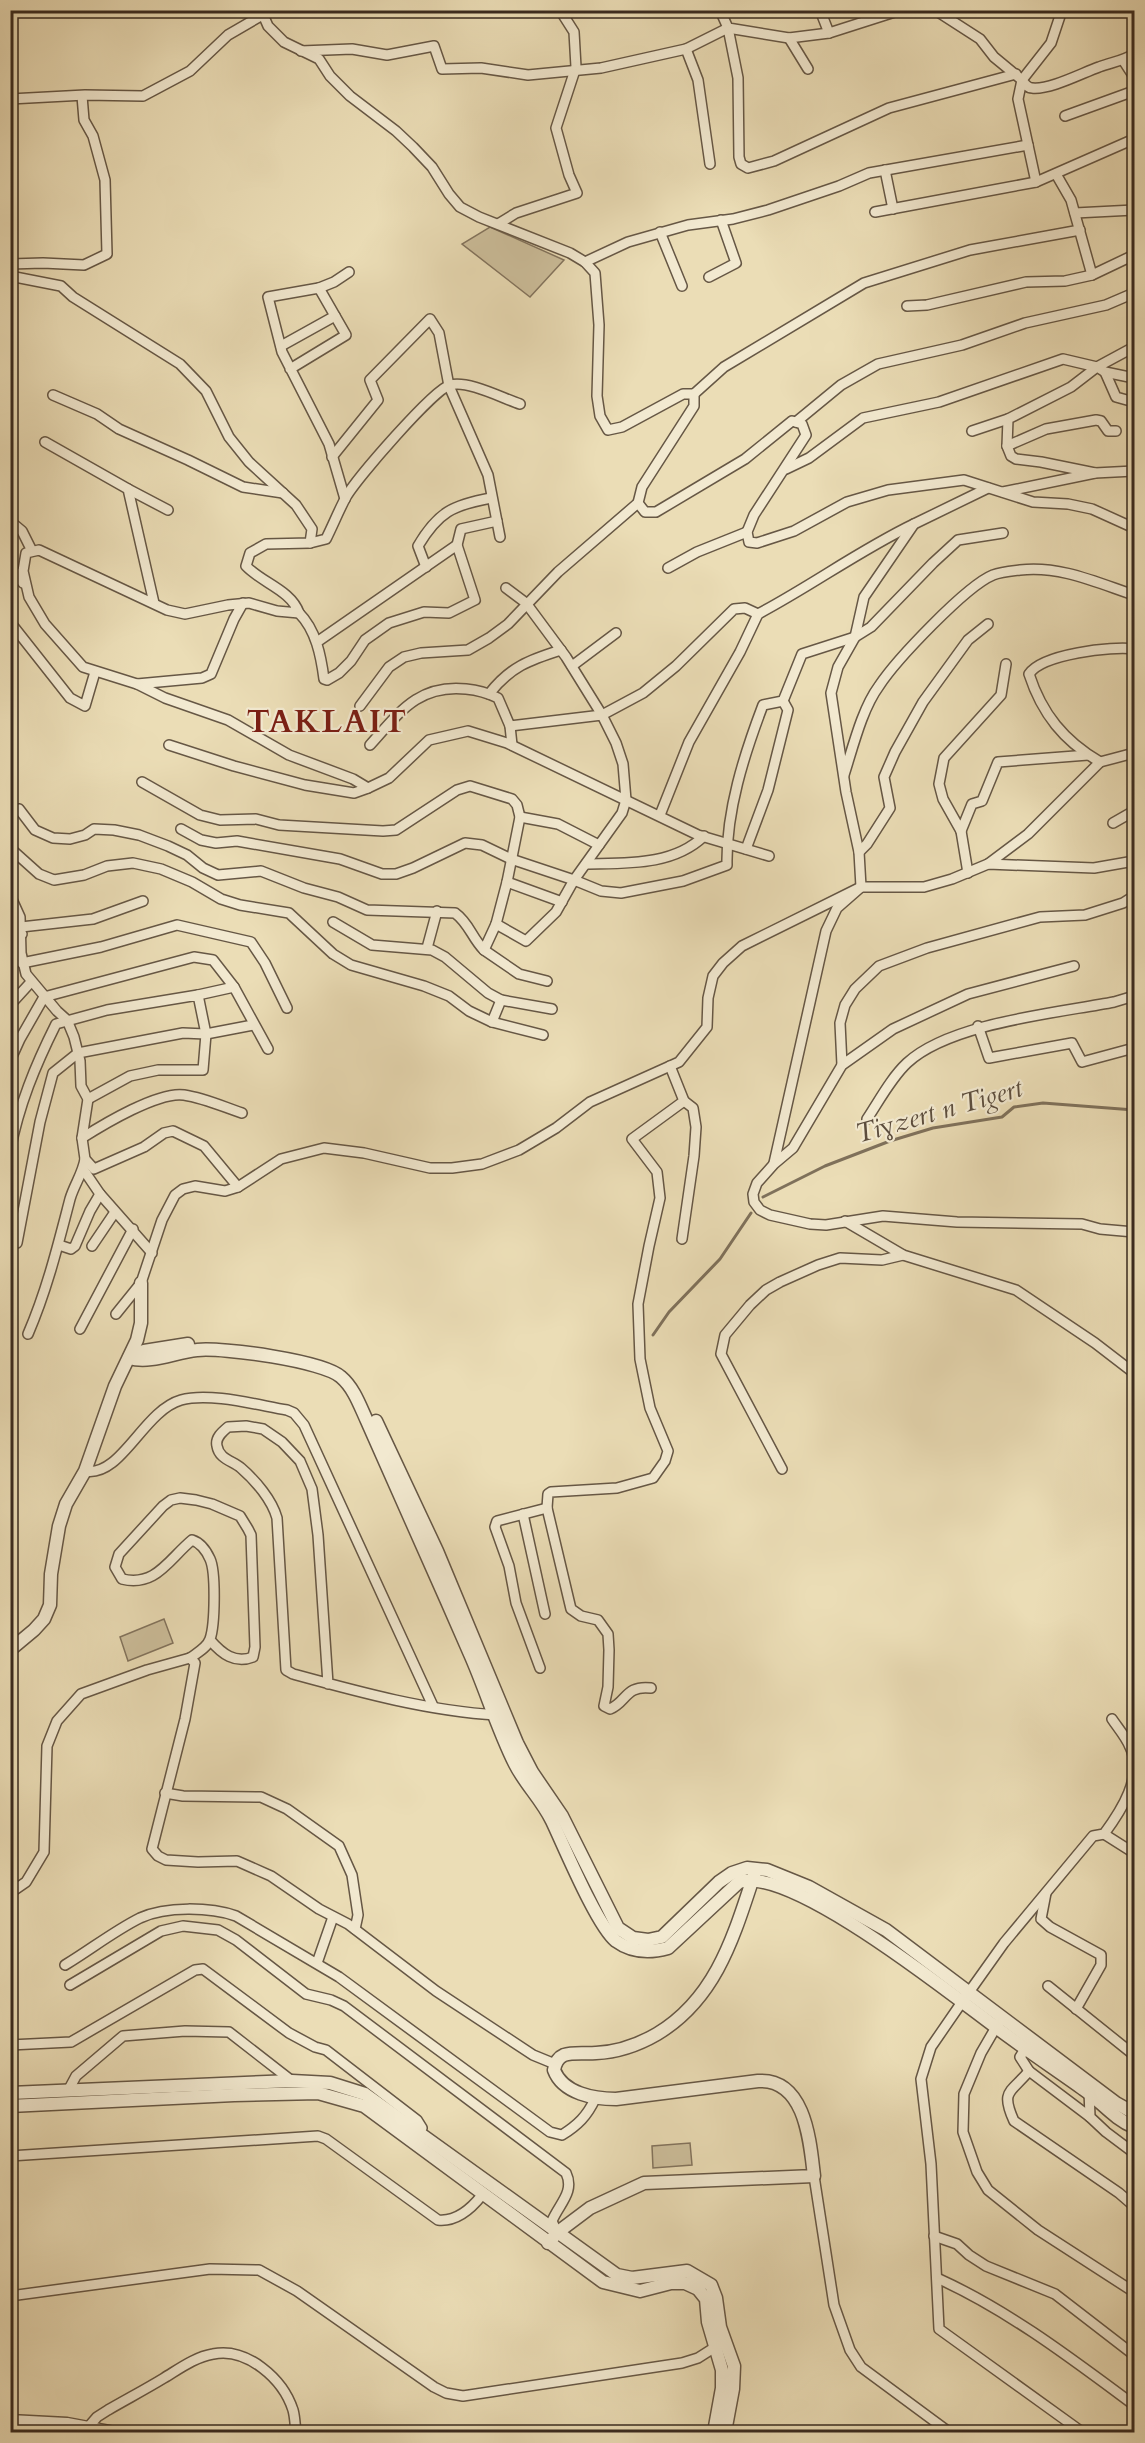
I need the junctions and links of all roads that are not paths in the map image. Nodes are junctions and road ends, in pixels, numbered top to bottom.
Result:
1 (560, 10) edge
2 (720, 10) edge
3 (820, 10) edge
4 (901, 10) edge
5 (935, 10) edge
6 (950, 10) edge
7 (1062, 10) edge
8 (265, 12) edge
9 (873, 14) edge
10 (950, 21) junction
11 (728, 28) junction
12 (829, 33) junction
13 (789, 38) junction
14 (686, 49) junction
15 (301, 51) junction
16 (1134, 54) edge
17 (1123, 60) junction
18 (808, 69) dead end
19 (575, 70) junction
20 (1019, 77) junction
21 (1134, 77) edge
22 (1134, 91) edge
23 (82, 96) junction
24 (10, 99) edge
25 (1065, 116) dead end
26 (1134, 139) edge
27 (1028, 145) junction
28 (710, 164) dead end
29 (885, 170) junction
30 (1056, 174) junction
31 (1036, 182) junction
32 (893, 209) junction
33 (1134, 210) edge
34 (875, 212) dead end
35 (1075, 213) junction
36 (721, 220) junction
37 (498, 224) junction
38 (1080, 230) junction
39 (660, 232) junction
40 (1134, 255) edge
41 (585, 262) junction
42 (10, 264) edge
43 (349, 272) dead end
44 (1092, 275) junction
45 (10, 276) edge
46 (709, 277) dead end
47 (682, 286) dead end
48 (319, 288) junction
49 (1134, 293) edge
50 (907, 306) dead end
51 (335, 316) junction
52 (281, 346) junction
53 (1134, 347) edge
54 (291, 369) junction
55 (1101, 370) junction
56 (1134, 378) edge
57 (449, 386) junction
58 (694, 394) junction
59 (53, 395) dead end
60 (1134, 402) edge
61 (520, 404) dead end
62 (1008, 419) junction
63 (796, 422) junction
64 (972, 431) dead end
65 (1116, 431) dead end
66 (45, 442) dead end
67 (1007, 446) junction
68 (332, 457) junction
69 (786, 469) junction
70 (1134, 471) edge
71 (1095, 473) junction
72 (988, 488) junction
73 (128, 489) junction
74 (1000, 492) junction
75 (283, 493) junction
76 (491, 498) junction
77 (345, 500) junction
78 (638, 503) junction
79 (168, 510) dead end
80 (10, 521) edge
81 (497, 521) junction
82 (914, 524) junction
83 (1134, 528) edge
84 (747, 532) junction
85 (1004, 533) dead end
86 (500, 537) dead end
87 (310, 543) junction
88 (457, 545) junction
89 (32, 551) junction
90 (10, 565) edge
91 (426, 567) junction
92 (668, 568) dead end
93 (26, 587) junction
94 (506, 588) dead end
95 (1134, 595) edge
96 (154, 603) junction
97 (243, 603) junction
98 (526, 603) junction
99 (299, 613) junction
100 (758, 614) junction
101 (10, 622) edge
102 (988, 624) dead end
103 (616, 633) dead end
104 (855, 637) junction
105 (317, 642) junction
106 (1134, 649) edge
107 (561, 650) junction
108 (1006, 664) dead end
109 (572, 666) junction
110 (95, 672) junction
111 (137, 684) junction
112 (489, 694) junction
113 (783, 701) junction
114 (360, 706) dead end
115 (602, 715) junction
116 (510, 726) junction
117 (169, 745) dead end
118 (370, 745) dead end
119 (512, 745) junction
120 (1134, 753) edge
121 (1088, 755) junction
122 (1100, 762) junction
123 (843, 777) junction
124 (142, 782) dead end
125 (368, 788) junction
126 (626, 800) junction
127 (19, 809) dead end
128 (1134, 811) edge
129 (660, 815) junction
130 (520, 817) junction
131 (1113, 823) dead end
132 (181, 829) dead end
133 (961, 831) junction
134 (704, 836) junction
135 (726, 843) junction
136 (599, 845) junction
137 (10, 848) edge
138 (746, 849) junction
139 (859, 852) junction
140 (769, 856) dead end
141 (511, 859) junction
142 (1134, 861) edge
143 (586, 864) junction
144 (988, 864) junction
145 (968, 873) junction
146 (574, 880) junction
147 (507, 882) junction
148 (861, 887) junction
149 (10, 895) edge
150 (1134, 896) edge
151 (143, 901) dead end
152 (562, 902) junction
153 (1123, 903) junction
154 (1134, 903) edge
155 (437, 910) junction
156 (333, 922) dead end
157 (496, 924) junction
158 (21, 930) junction
159 (10, 941) edge
160 (427, 948) junction
161 (484, 950) junction
162 (22, 963) junction
163 (1074, 966) dead end
164 (547, 981) dead end
165 (31, 982) junction
166 (234, 987) junction
167 (198, 995) junction
168 (1134, 996) edge
169 (44, 997) junction
170 (501, 1000) junction
171 (10, 1005) edge
172 (287, 1008) dead end
173 (552, 1009) dead end
174 (67, 1020) junction
175 (492, 1022) junction
176 (253, 1025) junction
177 (978, 1026) junction
178 (206, 1034) junction
179 (543, 1035) dead end
180 (1134, 1048) edge
181 (268, 1049) dead end
182 (78, 1053) junction
183 (10, 1061) edge
184 (842, 1065) junction
185 (670, 1066) junction
186 (88, 1099) junction
187 (684, 1101) junction
188 (242, 1113) dead end
189 (867, 1119) dead end
190 (82, 1138) junction
191 (10, 1151) edge
192 (84, 1164) junction
193 (774, 1164) junction
194 (238, 1187) junction
195 (100, 1194) junction
196 (115, 1212) junction
197 (845, 1221) junction
198 (133, 1229) junction
199 (1134, 1232) edge
200 (682, 1239) dead end
201 (17, 1243) dead end
202 (59, 1245) junction
203 (92, 1246) dead end
204 (152, 1253) junction
205 (903, 1255) junction
206 (141, 1283) junction
207 (116, 1314) dead end
208 (80, 1329) dead end
209 (28, 1334) dead end
210 (129, 1358) junction
211 (1134, 1373) edge
212 (782, 1469) dead end
213 (85, 1471) junction
214 (547, 1508) junction
215 (523, 1514) junction
216 (545, 1614) dead end
217 (210, 1640) junction
218 (10, 1650) edge
219 (190, 1658) junction
220 (540, 1668) dead end
221 (328, 1684) junction
222 (651, 1688) dead end
223 (433, 1706) junction
224 (500, 1715) junction
225 (1112, 1719) dead end
226 (165, 1793) junction
227 (1104, 1834) junction
228 (1134, 1853) edge
229 (754, 1874) junction
230 (1047, 1890) junction
231 (10, 1893) edge
232 (333, 1917) junction
233 (355, 1929) junction
234 (317, 1963) junction
235 (65, 1965) dead end
236 (70, 1985) dead end
237 (1048, 1986) dead end
238 (965, 1998) junction
239 (1076, 2009) junction
240 (999, 2023) junction
241 (10, 2045) edge
242 (1025, 2049) junction
243 (1134, 2055) edge
244 (555, 2064) junction
245 (1029, 2071) junction
246 (292, 2081) junction
247 (1090, 2087) junction
248 (69, 2089) junction
249 (10, 2093) edge
250 (595, 2099) junction
251 (10, 2106) edge
252 (1133, 2110) edge
253 (1090, 2117) junction
254 (1129, 2125) edge
255 (420, 2132) junction
256 (1134, 2153) edge
257 (10, 2156) edge
258 (814, 2176) junction
259 (482, 2194) junction
260 (1134, 2206) edge
261 (558, 2232) junction
262 (934, 2236) junction
263 (548, 2242) junction
264 (937, 2278) junction
265 (1134, 2292) edge
266 (10, 2296) edge
267 (720, 2343) junction
268 (1134, 2355) edge
269 (1134, 2405) edge
270 (10, 2421) edge
271 (86, 2429) edge
272 (10, 2432) edge
273 (28, 2433) edge
274 (110, 2433) edge
275 (297, 2433) edge
276 (714, 2433) edge
277 (725, 2433) edge
278 (949, 2433) edge
279 (1082, 2433) edge

1 - 19 street
2 - 11 street
3 - 12 street
4 - 9 street
5 - 10 street
6 - 10 street
7 - 20 street
8 - 15 street
8 - 23 street
9 - 12 street
10 - 20 street
11 - 13 street
11 - 14 street
11 - 20 street
12 - 13 street
13 - 18 street
14 - 19 street
14 - 28 street
15 - 19 street
15 - 37 street
16 - 17 street
17 - 20 street
17 - 21 street
19 - 37 street
20 - 27 street
22 - 25 street
23 - 24 street
23 - 42 street
26 - 30 street
27 - 29 street
27 - 31 street
29 - 32 street
29 - 36 street
30 - 31 street
30 - 35 street
31 - 32 street
32 - 34 street
33 - 35 street
35 - 38 street
36 - 39 street
36 - 46 street
37 - 41 street
38 - 44 street
38 - 58 street
39 - 41 street
39 - 47 street
40 - 44 street
41 - 58 street
43 - 48 street
44 - 50 street
45 - 75 street
48 - 51 street
48 - 52 street
49 - 63 street
51 - 52 street
51 - 54 street
52 - 54 street
53 - 55 street
54 - 68 street
55 - 56 street
55 - 60 street
55 - 62 street
55 - 69 street
57 - 61 street
57 - 68 street
57 - 76 street
57 - 77 street
58 - 78 street
59 - 75 street
62 - 64 street
62 - 67 street
63 - 69 street
63 - 78 street
65 - 67 street
66 - 73 street
67 - 71 street
68 - 77 street
69 - 84 street
70 - 71 street
71 - 74 street
72 - 74 street
72 - 82 street
72 - 84 street
73 - 79 street
73 - 96 street
74 - 83 street
75 - 87 street
76 - 81 street
76 - 91 street
77 - 87 street
78 - 98 street
80 - 89 street
81 - 86 street
81 - 88 street
82 - 100 street
82 - 104 street
84 - 92 street
85 - 104 street
87 - 99 street
88 - 91 street
88 - 105 street
89 - 93 street
89 - 96 street
90 - 93 street
91 - 105 street
93 - 110 street
94 - 98 street
95 - 123 street
96 - 97 street
97 - 99 street
97 - 111 street
98 - 107 street
98 - 114 street
99 - 105 street
100 - 115 street
100 - 129 street
101 - 110 street
102 - 139 street
103 - 109 street
104 - 113 street
104 - 123 street
106 - 121 street
107 - 109 street
107 - 112 street
108 - 133 street
109 - 115 street
110 - 111 street
111 - 125 street
112 - 116 street
112 - 118 street
113 - 135 street
113 - 138 street
115 - 116 street
115 - 126 street
116 - 119 street
117 - 125 street
119 - 125 street
119 - 126 street
120 - 122 street
121 - 122 street
121 - 133 street
122 - 144 street
123 - 139 street
124 - 130 street
126 - 129 street
126 - 136 street
127 - 155 street
128 - 131 street
129 - 134 street
130 - 136 street
130 - 141 street
132 - 141 street
133 - 145 street
134 - 135 street
134 - 143 street
135 - 138 street
135 - 146 street
136 - 143 street
137 - 175 street
138 - 140 street
139 - 148 street
141 - 146 street
141 - 147 street
142 - 144 street
143 - 146 street
144 - 145 street
145 - 148 street
146 - 152 street
147 - 152 street
147 - 157 street
148 - 185 street
148 - 193 street
149 - 158 street
150 - 153 street
151 - 158 street
152 - 157 street
153 - 154 street
153 - 184 street
155 - 160 street
155 - 161 street
156 - 160 street
157 - 161 street
158 - 159 street
158 - 162 street
160 - 170 street
161 - 164 street
162 - 165 street
162 - 172 street
163 - 184 street
165 - 169 street
165 - 171 street
166 - 167 street
166 - 169 street
166 - 176 street
167 - 174 street
167 - 178 street
168 - 177 street
169 - 174 street
169 - 183 street
170 - 173 street
170 - 175 street
174 - 182 street
174 - 191 street
175 - 179 street
176 - 178 street
176 - 181 street
177 - 180 street
177 - 189 street
178 - 182 street
178 - 186 street
182 - 186 street
182 - 201 street
184 - 193 street
185 - 187 street
185 - 194 street
186 - 190 street
187 - 200 street
187 - 214 street
188 - 190 street
190 - 192 street
192 - 194 street
192 - 195 street
192 - 202 street
193 - 197 street
194 - 204 street
195 - 196 street
195 - 202 street
196 - 198 street
196 - 203 street
197 - 199 street
197 - 205 street
198 - 204 street
198 - 208 street
202 - 209 street
204 - 206 street
205 - 211 street
205 - 212 street
206 - 207 street
206 - 210 street
210 - 213 street
210 - 224 street
213 - 218 street
213 - 223 street
214 - 215 street
214 - 222 street
215 - 216 street
215 - 220 street
217 - 217 street
217 - 219 street
219 - 226 street
219 - 231 street
221 - 221 street
221 - 223 street
223 - 224 street
224 - 229 street
225 - 227 street
226 - 232 street
226 - 233 street
227 - 228 street
227 - 230 street
229 - 238 street
229 - 244 street
230 - 238 street
230 - 239 street
232 - 233 street
232 - 234 street
233 - 244 street
234 - 235 street
234 - 250 street
236 - 261 street
237 - 239 street
238 - 240 street
238 - 262 street
239 - 243 street
240 - 242 street
240 - 247 street
240 - 265 street
241 - 255 street
242 - 245 street
242 - 247 street
244 - 250 street
245 - 253 street
245 - 260 street
246 - 248 street
246 - 248 street
246 - 255 street
247 - 252 street
247 - 253 street
247 - 254 street
248 - 249 street
250 - 258 street
251 - 259 street
252 - 254 street
253 - 256 street
255 - 261 street
257 - 259 street
258 - 261 street
258 - 278 street
259 - 263 street
261 - 263 street
261 - 267 street
262 - 264 street
262 - 268 street
263 - 267 street
264 - 269 street
264 - 279 street
266 - 267 street
267 - 276 street
267 - 277 street
270 - 271 street
271 - 274 street
271 - 275 street
272 - 273 street

